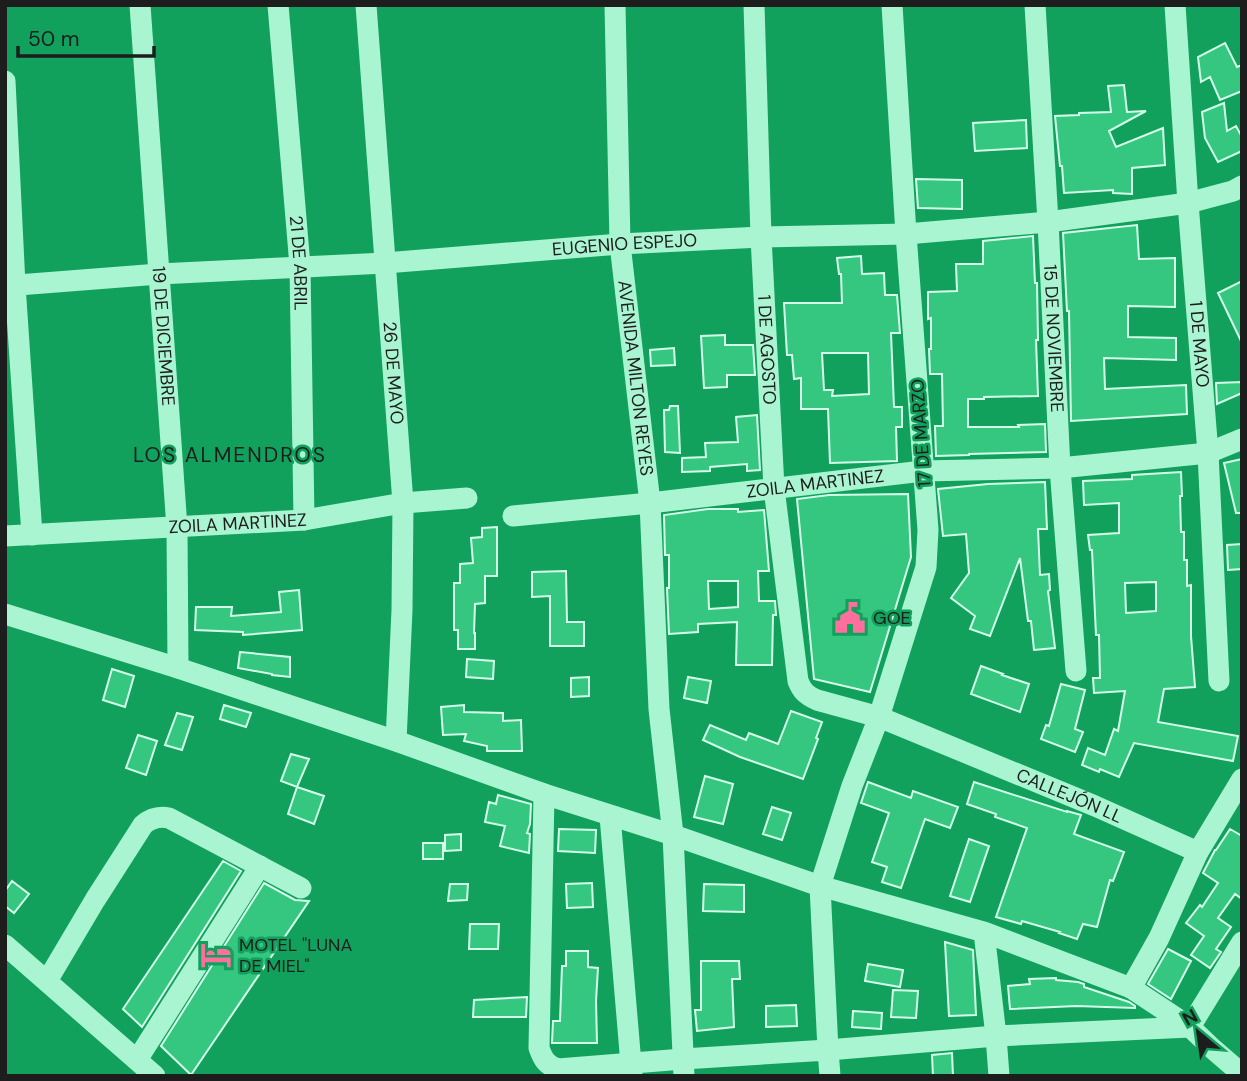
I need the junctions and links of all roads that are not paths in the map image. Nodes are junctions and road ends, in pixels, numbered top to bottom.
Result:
1 (141, 5) edge
2 (278, 5) edge
3 (366, 5) edge
4 (615, 5) edge
5 (754, 5) edge
6 (892, 5) edge
7 (1035, 5) edge
8 (1175, 5) edge
9 (5, 81) edge
10 (1239, 195) edge
11 (1188, 203) junction
12 (1048, 222) junction
13 (906, 234) junction
14 (761, 237) junction
15 (620, 243) junction
16 (385, 263) junction
17 (300, 267) junction
18 (159, 274) junction
19 (10, 286) edge
20 (1242, 439) edge
21 (1208, 453) junction
22 (1060, 468) junction
23 (923, 471) junction
24 (774, 488) junction
25 (467, 498) dead end
26 (403, 503) junction
27 (650, 503) junction
28 (513, 516) dead end
29 (304, 520) junction
30 (177, 528) junction
31 (32, 535) junction
32 (5, 537) edge
33 (5, 614) edge
34 (178, 668) junction
35 (1076, 671) dead end
36 (1219, 681) dead end
37 (802, 690) joint
38 (879, 717) junction
39 (396, 741) junction
40 (1242, 779) edge
41 (544, 794) junction
42 (610, 816) junction
43 (673, 835) junction
44 (1198, 852) junction
45 (260, 866) junction
46 (820, 886) junction
47 (302, 888) dead end
48 (984, 932) junction
49 (1242, 942) edge
50 (5, 945) edge
51 (47, 981) junction
52 (1131, 988) junction
53 (1190, 1027) junction
54 (996, 1036) junction
55 (828, 1050) junction
56 (137, 1060) junction
57 (684, 1067) edge
58 (632, 1070) edge
59 (1242, 1074) edge
60 (155, 1076) edge
61 (830, 1076) edge
62 (999, 1076) edge

1 - 18 street, 19 DE DICIEMBRE
2 - 17 street, 21 DE ABRIL
3 - 16 street, 26 DE MAYO
4 - 15 street, AVENIDA MILTON REYES
5 - 14 street, 1 DE AGOSTO
6 - 13 street, 17 DE MARZO
7 - 12 street, 15 DE NOVIEMBRE
8 - 11 street, 1 DE MAYO
9 - 19 street
10 - 11 street, EUGENIO ESPEJO
11 - 12 street, EUGENIO ESPEJO
11 - 21 street, 1 DE MAYO
12 - 13 street, EUGENIO ESPEJO
12 - 22 street, 15 DE NOVIEMBRE
13 - 14 street, EUGENIO ESPEJO
13 - 23 street, 17 DE MARZO
14 - 15 street, EUGENIO ESPEJO
14 - 24 street, 1 DE AGOSTO
15 - 16 street, EUGENIO ESPEJO
15 - 27 street, AVENIDA MILTON REYES
16 - 17 street, EUGENIO ESPEJO
16 - 26 street, 26 DE MAYO
17 - 18 street, EUGENIO ESPEJO
17 - 29 street, 21 DE ABRIL
18 - 19 street, EUGENIO ESPEJO
18 - 30 street, 19 DE DICIEMBRE
19 - 31 street
20 - 21 street, ZOILA MARTINEZ
21 - 22 street, ZOILA MARTINEZ
21 - 36 street, 1 DE MAYO
22 - 23 street, ZOILA MARTINEZ
22 - 35 street, 15 DE NOVIEMBRE
23 - 24 street, ZOILA MARTINEZ
23 - 38 street, 17 DE MARZO
24 - 27 street, ZOILA MARTINEZ
24 - 37 street, 1 DE AGOSTO
25 - 26 street, ZOILA MARTINEZ
26 - 29 street, ZOILA MARTINEZ
26 - 39 street, 26 DE MAYO
27 - 28 street, ZOILA MARTINEZ
27 - 43 street, AVENIDA MILTON REYES
29 - 30 street, ZOILA MARTINEZ
30 - 31 street, ZOILA MARTINEZ
30 - 34 street, 19 DE DICIEMBRE
31 - 32 street, ZOILA MARTINEZ
33 - 34 street
34 - 39 street
37 - 38 street, CALLEJÓN LL
38 - 44 street, CALLEJÓN LL
38 - 46 street, 17 DE MARZO
39 - 41 street
40 - 44 street
41 - 42 street
41 - 58 street
42 - 43 street
42 - 58 street
43 - 46 street
43 - 57 street, AVENIDA MILTON REYES
44 - 52 street
45 - 47 street
45 - 51 street
45 - 56 street
46 - 48 street
46 - 55 street
48 - 52 street
48 - 54 street
49 - 53 street
50 - 51 street
51 - 56 street
52 - 53 street
53 - 54 street
53 - 59 street
54 - 55 street
54 - 62 street
55 - 57 street
55 - 61 street
56 - 60 street
57 - 58 street

